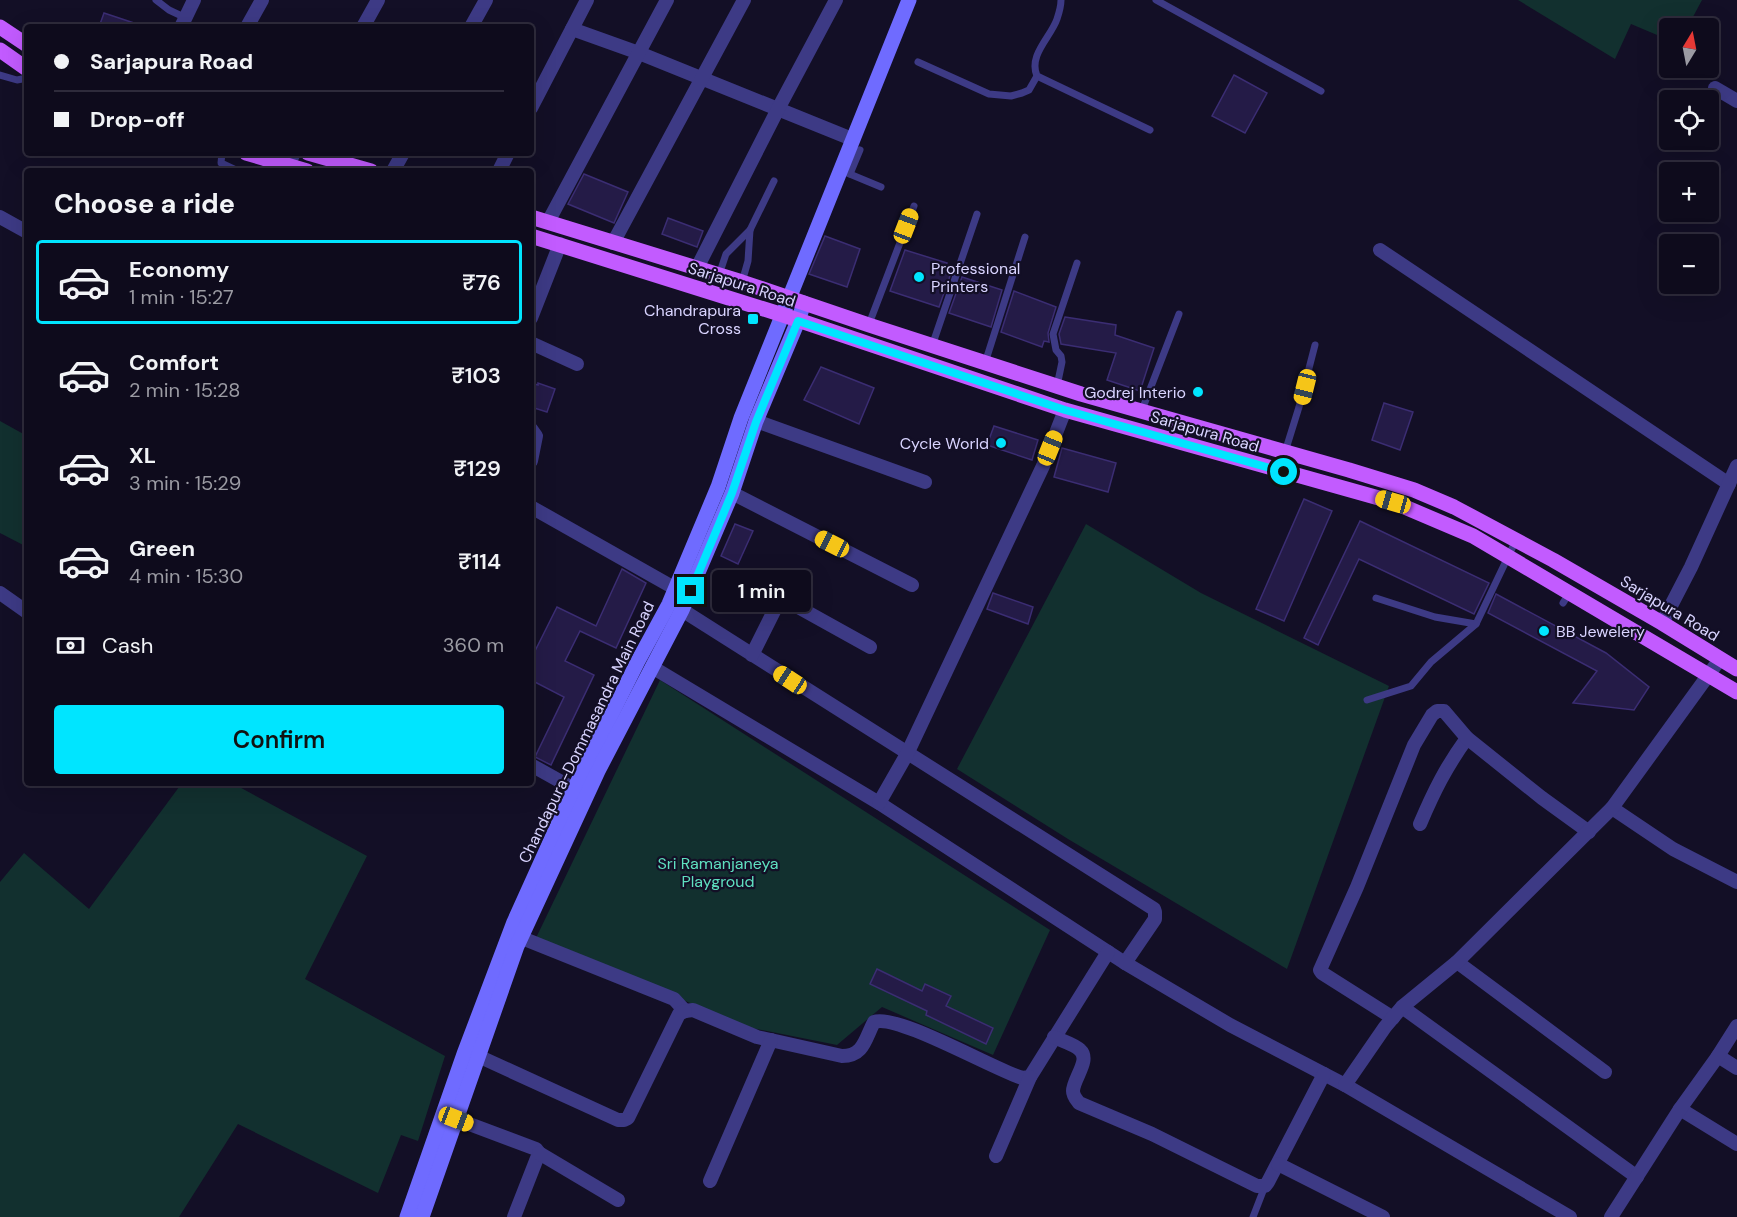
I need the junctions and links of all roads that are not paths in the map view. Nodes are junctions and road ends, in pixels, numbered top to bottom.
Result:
1 (156, 0) edge
2 (194, 0) edge
3 (262, 0) edge
4 (378, 0) edge
5 (486, 0) edge
6 (587, 0) edge
7 (667, 0) edge
8 (744, 0) edge
9 (836, 0) edge
10 (909, 0) edge
11 (1061, 0) edge
12 (1156, 0) edge
13 (183, 22) edge
14 (249, 24) edge
15 (365, 24) edge
16 (473, 24) edge
17 (0, 27) edge
18 (572, 29) junction
19 (24, 43) edge
20 (0, 50) edge
21 (639, 53) junction
22 (918, 62) dead end
23 (24, 67) edge
24 (0, 75) edge
25 (1037, 75) junction
26 (24, 79) edge
27 (702, 79) junction
28 (1715, 88) dead end
29 (1321, 91) dead end
30 (1737, 101) edge
31 (534, 102) edge
32 (778, 109) junction
33 (1150, 130) dead end
34 (856, 145) junction
35 (222, 156) edge
36 (263, 156) edge
37 (318, 156) edge
38 (285, 160) edge
39 (232, 168) edge
40 (268, 168) edge
41 (301, 168) edge
42 (360, 168) edge
43 (845, 172) junction
44 (774, 181) dead end
45 (881, 186) dead end
46 (914, 206) dead end
47 (977, 214) dead end
48 (0, 217) edge
49 (534, 218) edge
50 (548, 222) junction
51 (24, 230) edge
52 (750, 230) junction
53 (534, 237) edge
54 (1025, 237) dead end
55 (613, 243) junction
56 (560, 244) junction
57 (1380, 250) dead end
58 (1077, 263) dead end
59 (698, 268) junction
60 (719, 275) junction
61 (742, 282) junction
62 (796, 300) junction
63 (534, 310) edge
64 (1179, 314) dead end
65 (783, 315) junction
66 (798, 321) junction
67 (868, 325) junction
68 (534, 344) edge
69 (1315, 345) dead end
70 (933, 346) junction
71 (985, 363) junction
72 (578, 364) dead end
73 (1057, 386) junction
74 (1065, 410) junction
75 (1142, 410) junction
76 (756, 422) junction
77 (1285, 452) junction
78 (1737, 466) edge
79 (925, 482) dead end
80 (1729, 484) junction
81 (732, 493) junction
82 (534, 509) edge
83 (1516, 540) junction
84 (1509, 556) junction
85 (912, 585) dead end
86 (676, 588) junction
87 (0, 593) edge
88 (1376, 598) dead end
89 (24, 610) edge
90 (682, 610) junction
91 (1662, 623) junction
92 (1476, 624) junction
93 (870, 647) dead end
94 (752, 655) junction
95 (1720, 658) junction
96 (652, 667) junction
97 (1737, 669) edge
98 (1709, 675) junction
99 (1737, 692) edge
100 (1367, 700) dead end
101 (1467, 738) junction
102 (907, 754) junction
103 (534, 767) edge
104 (574, 789) junction
105 (879, 803) junction
106 (1612, 808) junction
107 (1420, 824) dead end
108 (1589, 832) junction
109 (1737, 882) edge
110 (515, 935) junction
111 (1108, 952) junction
112 (1456, 962) junction
113 (1125, 963) junction
114 (685, 1011) junction
115 (1398, 1012) junction
116 (1737, 1026) edge
117 (1054, 1037) junction
118 (771, 1040) junction
119 (478, 1056) junction
120 (1718, 1056) junction
121 (1737, 1068) edge
122 (1605, 1072) dead end
123 (1324, 1074) junction
124 (1030, 1077) junction
125 (1345, 1085) junction
126 (1680, 1109) junction
127 (450, 1116) junction
128 (1737, 1144) edge
129 (539, 1153) junction
130 (996, 1156) dead end
131 (1278, 1164) junction
132 (1637, 1177) junction
133 (710, 1181) dead end
134 (1265, 1186) junction
135 (618, 1200) dead end
136 (517, 1216) edge
137 (407, 1217) edge
138 (422, 1217) edge
139 (1253, 1217) edge
140 (1383, 1217) edge
141 (1570, 1217) edge
142 (1611, 1217) edge

1 - 13 lane
2 - 13 street
3 - 14 street
4 - 15 street
5 - 16 street
6 - 18 street
7 - 21 street
8 - 27 street
9 - 32 street
10 - 34 main road
11 - 25 lane
12 - 29 lane
17 - 19 main road
18 - 21 street
18 - 31 street
20 - 23 main road
21 - 27 street
21 - 50 street
22 - 25 lane
24 - 26 lane
25 - 33 lane
27 - 32 street
27 - 55 street
28 - 30 street
32 - 34 street
32 - 59 street
34 - 43 main road
35 - 39 lane
36 - 38 main road
37 - 42 main road
38 - 40 lane
38 - 41 main road
43 - 45 lane
43 - 62 main road
44 - 52 lane
46 - 67 lane
47 - 70 lane
48 - 51 street
49 - 50 main road, Sarjapura Road
50 - 55 main road, Sarjapura Road
52 - 60 lane
52 - 61 lane
53 - 56 main road, Sarjapura Road
54 - 71 lane
55 - 59 main road, Sarjapura Road
56 - 63 street
56 - 65 main road, Sarjapura Road
57 - 80 street
58 - 73 lane
59 - 60 main road, Sarjapura Road
60 - 61 main road, Sarjapura Road
61 - 62 main road, Sarjapura Road
62 - 65 main road, Chandapura-Dommasandra Main Road
62 - 66 main road, Chandapura-Dommasandra Main Road
62 - 67 main road, Sarjapura Road
64 - 75 lane
65 - 66 main road, Sarjapura Road
65 - 86 main road, Chandapura-Dommasandra Main Road
66 - 74 main road, Sarjapura Road
66 - 76 main road, Chandapura-Dommasandra Main Road
67 - 70 main road, Sarjapura Road
68 - 72 street
69 - 77 lane
70 - 71 main road, Sarjapura Road
71 - 73 main road, Sarjapura Road
73 - 75 main road, Sarjapura Road
74 - 84 main road, Sarjapura Road
74 - 102 street
75 - 77 main road, Sarjapura Road
76 - 79 street
76 - 81 main road, Chandapura-Dommasandra Main Road
77 - 83 main road, Sarjapura Road
78 - 80 street
80 - 91 street
81 - 85 street
81 - 90 main road, Chandapura-Dommasandra Main Road
82 - 86 street
83 - 84 lane
83 - 91 main road, Sarjapura Road
84 - 92 lane
84 - 98 main road, Sarjapura Road
86 - 104 main road, Chandapura-Dommasandra Main Road
87 - 89 street
88 - 92 lane
90 - 94 street
90 - 96 main road, Chandapura-Dommasandra Main Road
91 - 95 main road, Sarjapura Road
92 - 100 lane
93 - 94 street
94 - 102 street
95 - 97 main road, Sarjapura Road
95 - 98 street
96 - 105 street
96 - 110 main road, Chandapura-Dommasandra Main Road
98 - 99 main road, Sarjapura Road
98 - 106 street
101 - 107 street
101 - 108 street
101 - 115 street
102 - 105 street
102 - 113 street
103 - 104 street
104 - 110 main road, Chandapura-Dommasandra Main Road
105 - 111 street
106 - 108 street
106 - 109 street
108 - 112 street
110 - 114 street
110 - 119 main road, Chandapura-Dommasandra Main Road
110 - 127 main road, Chandapura-Dommasandra Main Road
111 - 113 street
111 - 117 street
112 - 115 street
112 - 122 street
113 - 123 street
114 - 118 street
114 - 119 street
115 - 125 street
115 - 132 street
116 - 120 street
117 - 124 street
117 - 134 street
118 - 124 street
118 - 133 street
119 - 127 main road, Chandapura-Dommasandra Main Road
120 - 121 street
120 - 126 street
123 - 125 street
123 - 131 street
124 - 130 street
125 - 141 street
126 - 128 street
126 - 132 street
127 - 129 street
127 - 137 main road, Chandapura-Dommasandra Main Road
127 - 138 main road, Chandapura-Dommasandra Main Road
129 - 135 street
129 - 136 street
131 - 134 street
131 - 140 street
132 - 142 street
134 - 139 lane

